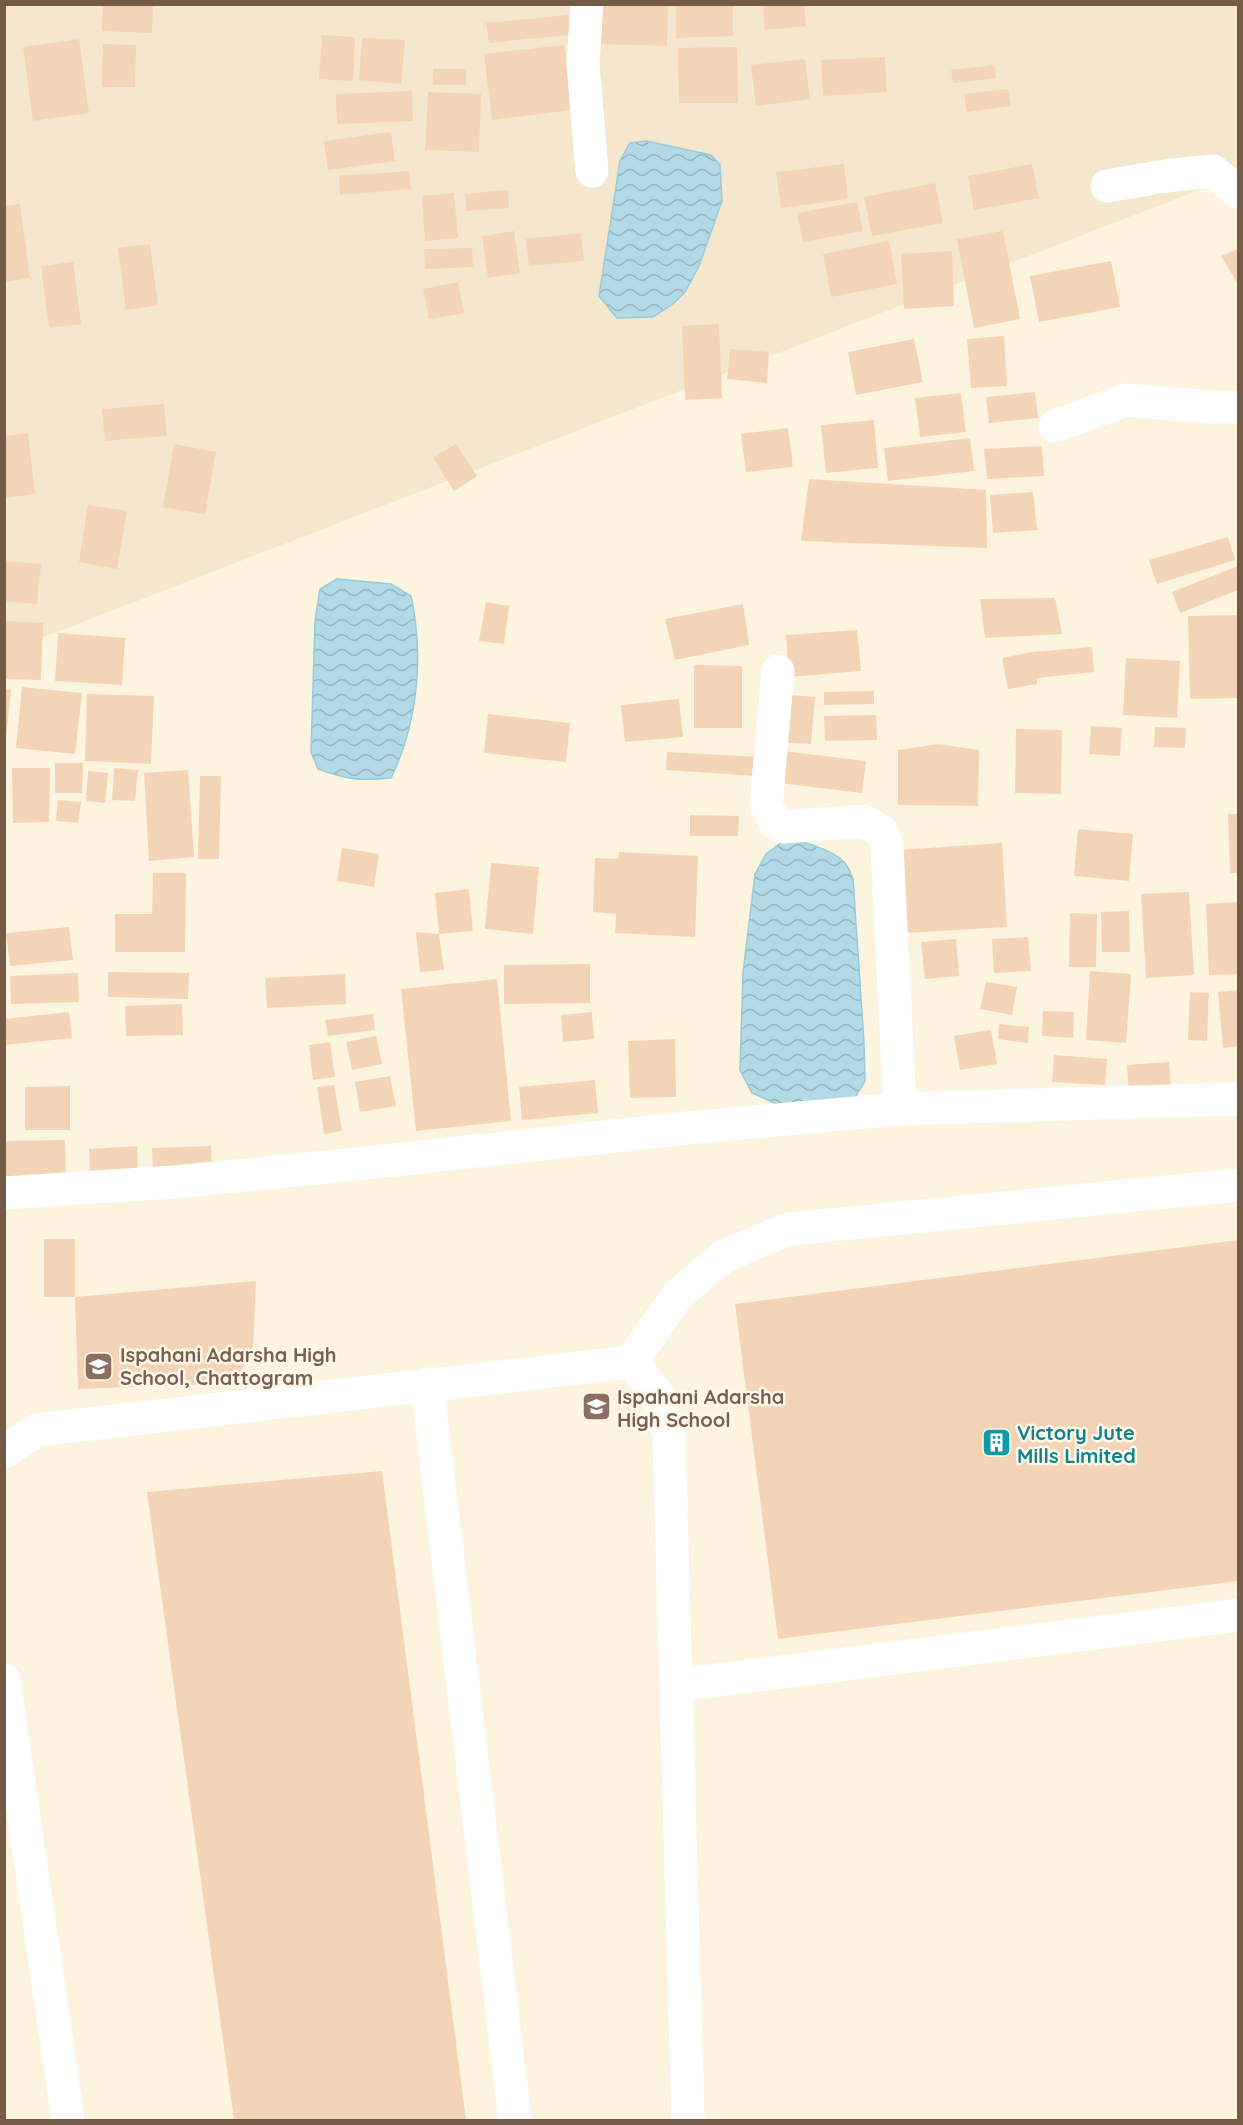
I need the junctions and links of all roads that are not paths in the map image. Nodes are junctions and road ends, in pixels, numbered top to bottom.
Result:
1 (587, 4) edge
2 (592, 171) dead end
3 (1107, 186) dead end
4 (1239, 192) edge
5 (1239, 407) edge
6 (1055, 426) dead end
7 (778, 671) dead end
8 (1239, 1099) edge
9 (900, 1108) junction
10 (1239, 1185) edge
11 (4, 1193) edge
12 (632, 1362) junction
13 (427, 1384) junction
14 (4, 1452) edge
15 (1239, 1615) edge
16 (4, 1680) edge
17 (676, 1685) junction
18 (68, 2121) edge
19 (515, 2121) edge
20 (688, 2121) edge

1 - 2 street
3 - 4 street
5 - 6 street
7 - 9 street
8 - 9 street
9 - 11 street
10 - 12 street
12 - 13 street
12 - 17 street
13 - 14 street
13 - 19 street
15 - 17 street
16 - 18 street
17 - 20 street

